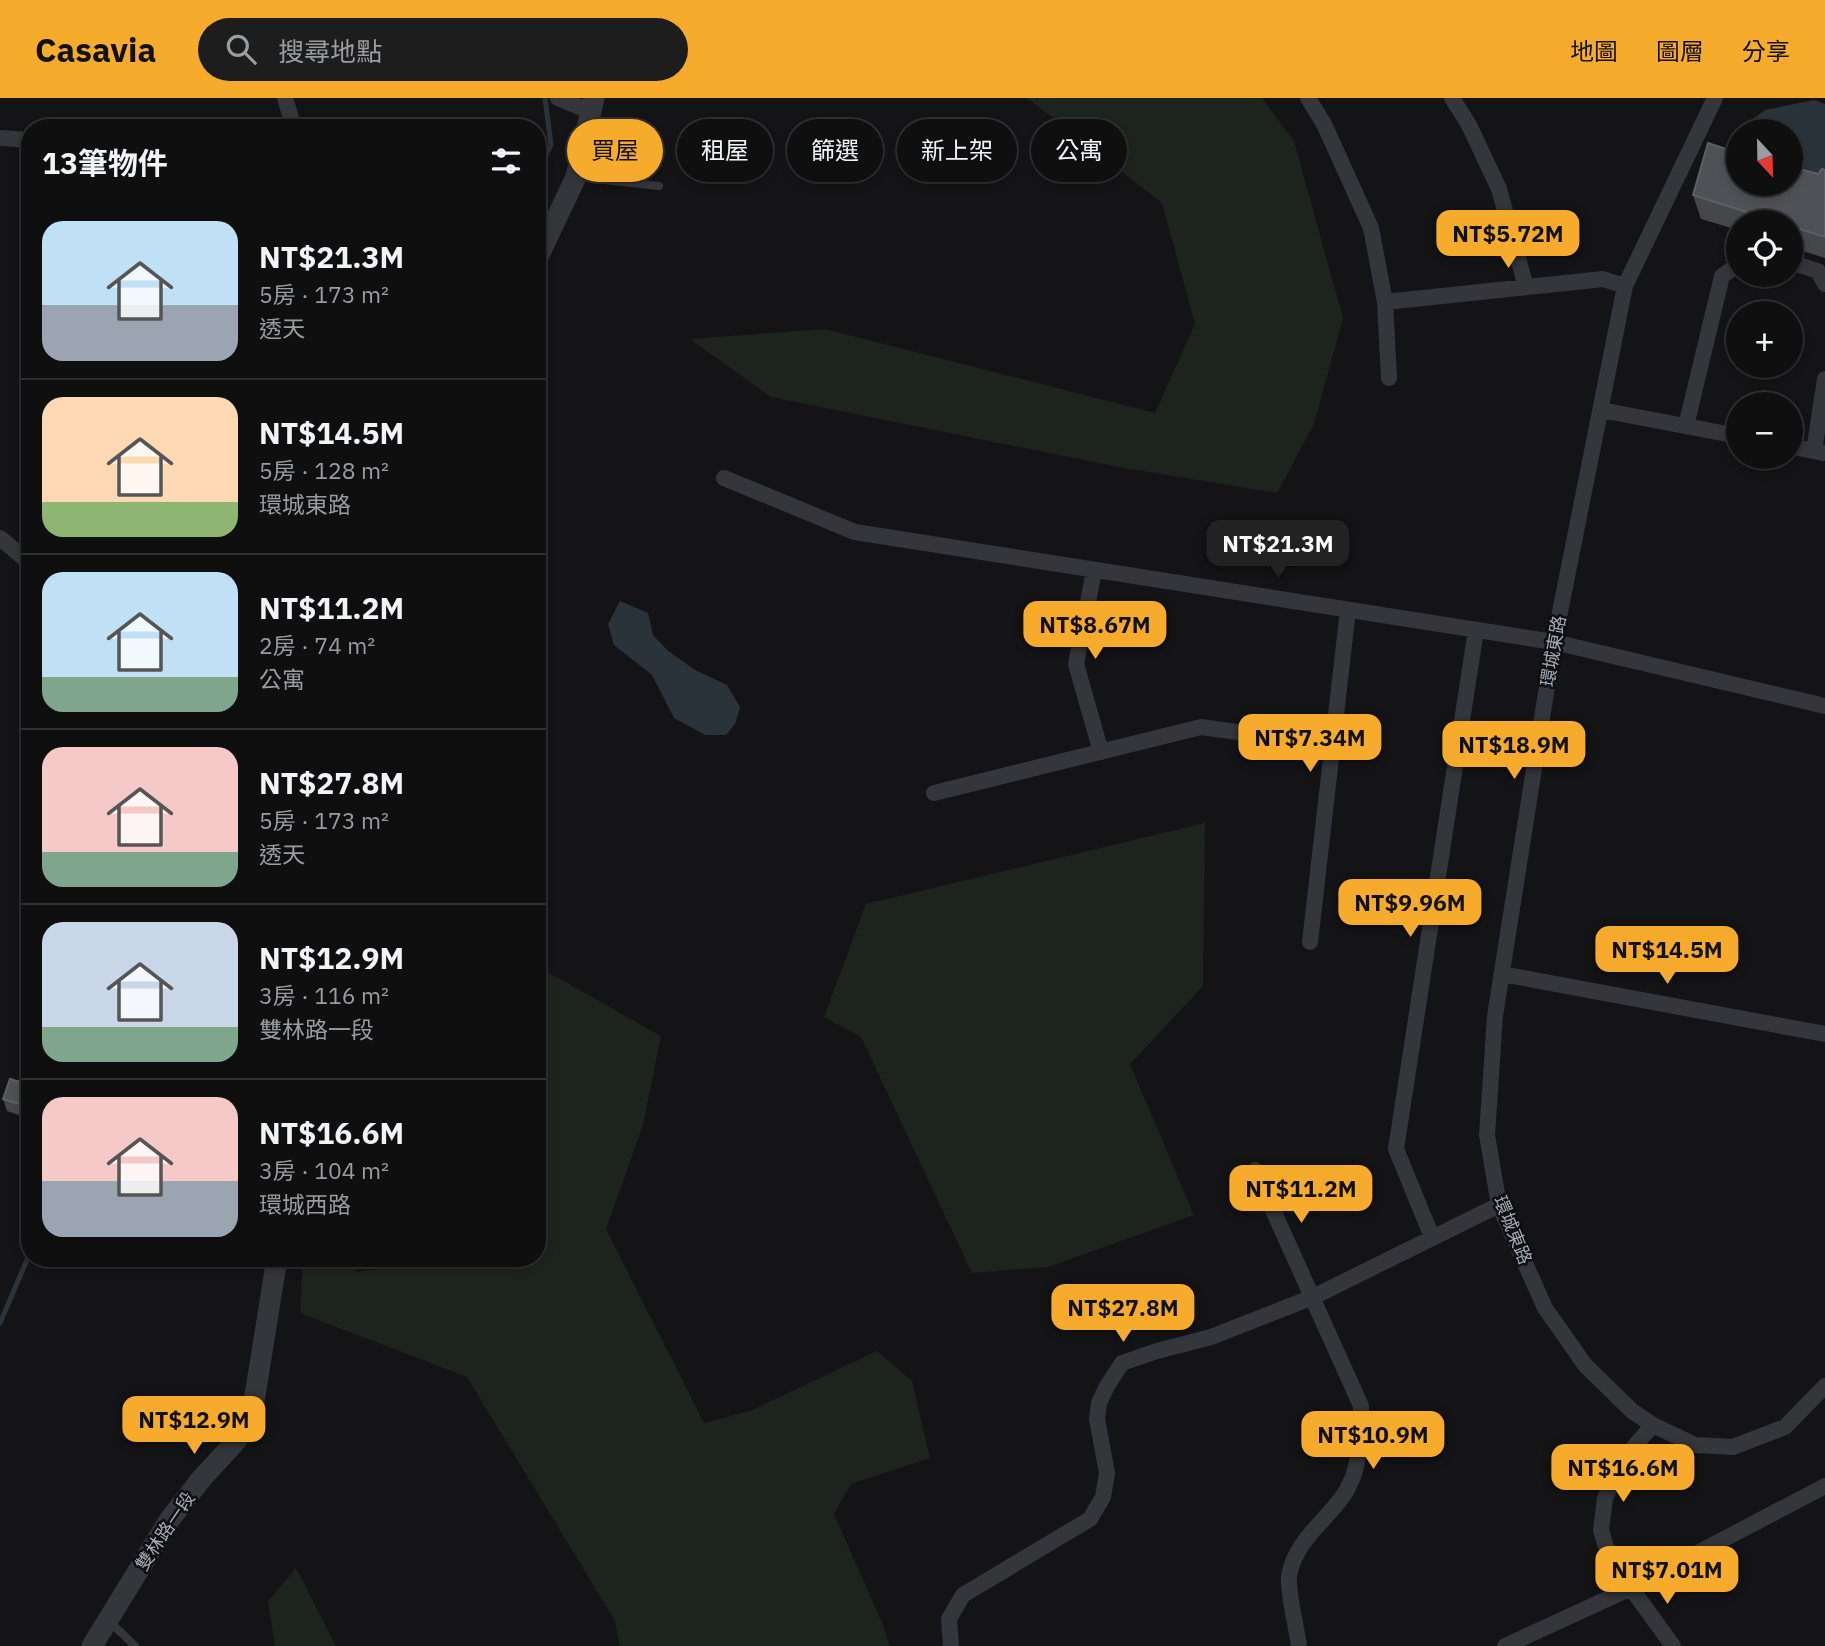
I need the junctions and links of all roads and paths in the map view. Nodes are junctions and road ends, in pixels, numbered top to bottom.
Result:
1 (285, 98) edge
2 (558, 98) edge
3 (1308, 98) edge
4 (1452, 98) edge
5 (1715, 98) edge
6 (593, 105) edge
7 (292, 119) edge
8 (0, 138) edge
9 (21, 139) edge
10 (574, 182) edge
11 (622, 182) edge
12 (659, 186) dead end
13 (546, 240) edge
14 (1803, 266) edge
15 (1726, 273) edge
16 (1825, 284) edge
17 (1625, 286) junction
18 (1525, 287) junction
19 (1385, 302) junction
20 (1388, 378) dead end
21 (1825, 379) edge
22 (1601, 410) junction
23 (1686, 426) junction
24 (1726, 434) edge
25 (1820, 452) edge
26 (724, 478) dead end
27 (0, 538) edge
28 (21, 556) edge
29 (1094, 571) junction
30 (1348, 610) junction
31 (1476, 630) junction
32 (1554, 642) junction
33 (1825, 706) edge
34 (1332, 745) junction
35 (1101, 752) junction
36 (934, 793) dead end
37 (1310, 942) dead end
38 (1502, 974) junction
39 (1825, 1034) edge
40 (1255, 1170) dead end
41 (1499, 1205) junction
42 (1433, 1237) junction
43 (276, 1267) edge
44 (1313, 1297) junction
45 (1825, 1385) edge
46 (1653, 1424) junction
47 (1825, 1486) edge
48 (1631, 1588) junction
49 (108, 1620) junction
50 (92, 1646) edge
51 (135, 1646) edge
52 (951, 1646) edge
53 (1299, 1646) edge
54 (1505, 1646) edge
55 (1673, 1646) edge

1 - 7 street
2 - 6 street
3 - 19 street
4 - 18 street
5 - 17 street, 環城東路
8 - 9 street
10 - 13 street
11 - 12 lane
14 - 16 street
15 - 23 street
17 - 18 street
17 - 22 street, 環城東路
18 - 19 street
19 - 20 street
21 - 25 street
22 - 23 street
22 - 32 street, 環城東路
23 - 24 street
26 - 29 street
27 - 28 street
29 - 30 street
29 - 35 street
30 - 31 street
30 - 34 street
31 - 32 street
31 - 42 street
32 - 33 street
32 - 38 street, 環城東路
34 - 35 street
34 - 37 street
35 - 36 street
38 - 39 street
38 - 41 street, 環城東路
40 - 44 street
41 - 42 street
41 - 46 street, 環城東路
42 - 44 street
43 - 49 street, 雙林路一段
44 - 52 street
44 - 53 street
45 - 46 street, 環城東路
46 - 48 street
47 - 48 street
48 - 54 street
48 - 55 street
49 - 50 street, 雙林路一段
49 - 51 lane

